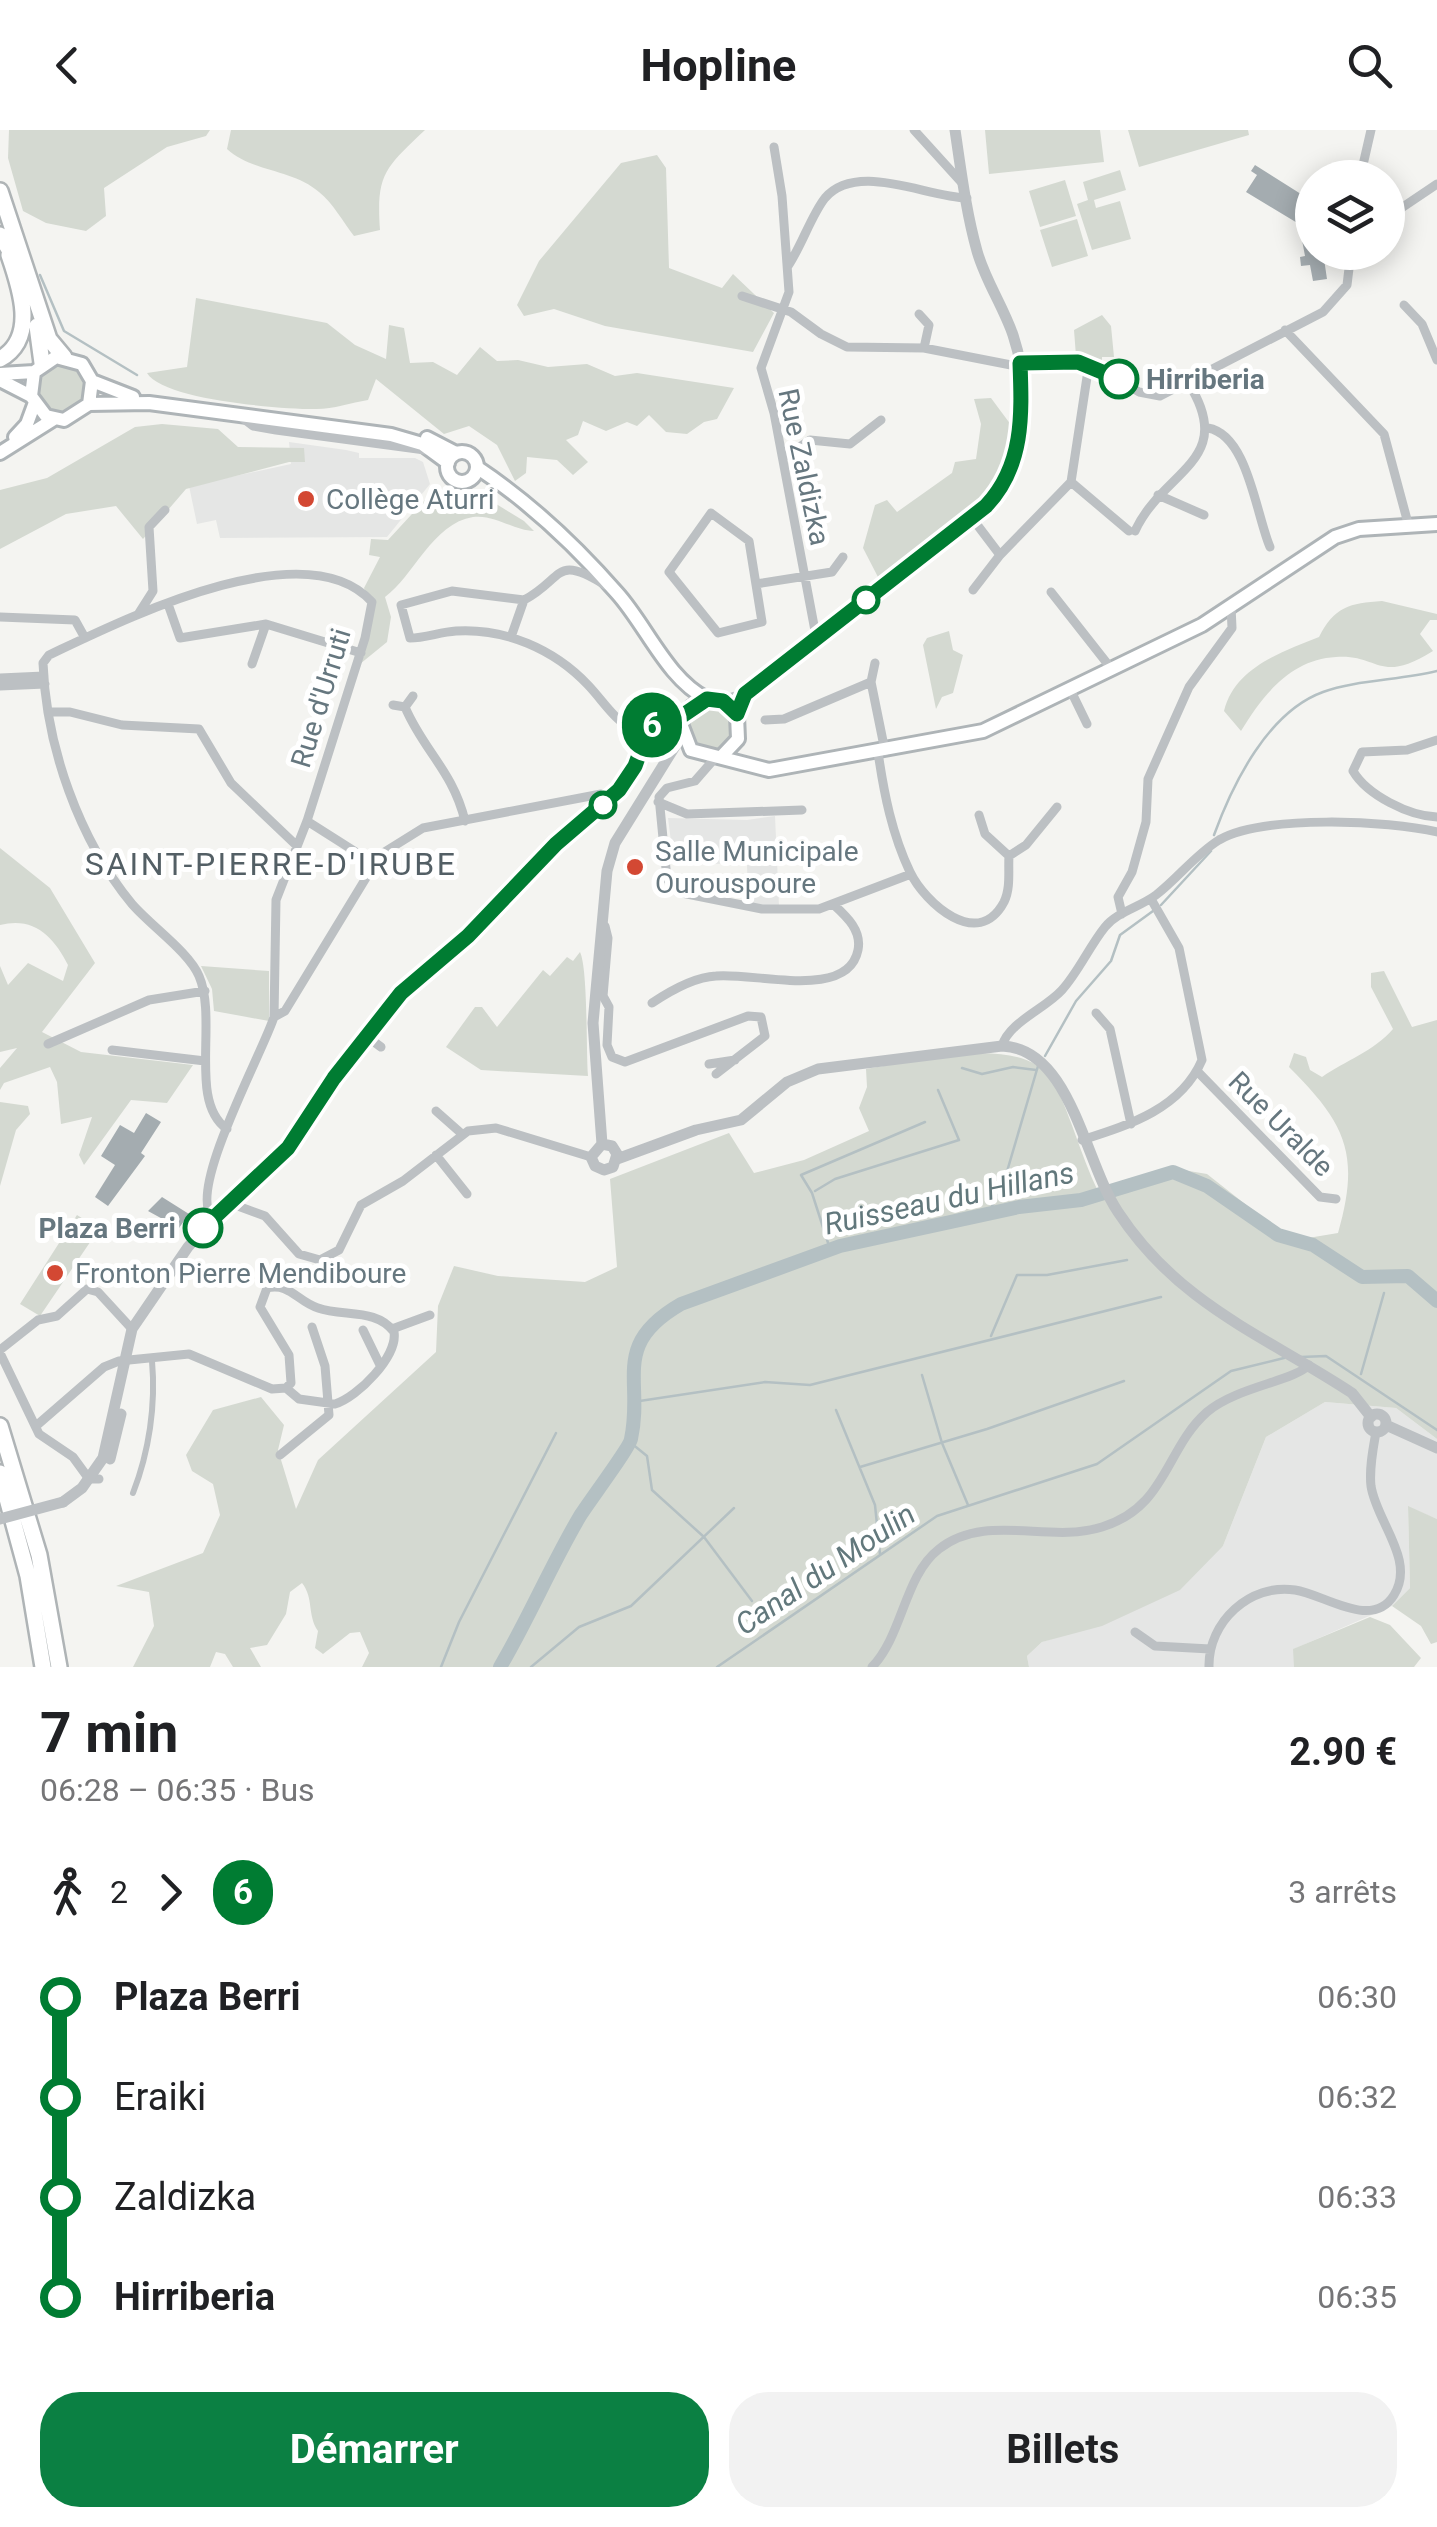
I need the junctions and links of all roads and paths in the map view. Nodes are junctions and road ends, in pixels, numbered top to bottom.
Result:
1 (914, 130) edge
2 (955, 130) edge
3 (1370, 130) edge
4 (774, 147) dead end
5 (1364, 160) edge
6 (1437, 184) edge
7 (0, 191) edge
8 (965, 192) junction
9 (1405, 206) edge
10 (1, 236) edge
11 (787, 269) junction
12 (1347, 270) edge
13 (742, 296) dead end
14 (1404, 305) dead end
15 (783, 310) junction
16 (919, 314) dead end
17 (1285, 330) junction
18 (924, 348) junction
19 (64, 357) junction
20 (0, 359) edge
21 (1437, 360) edge
22 (1020, 363) junction
23 (1090, 364) junction
24 (38, 368) junction
25 (0, 378) edge
26 (92, 380) junction
27 (1189, 384) junction
28 (32, 400) junction
29 (150, 402) junction
30 (89, 404) junction
31 (238, 414) junction
32 (54, 420) junction
33 (881, 420) dead end
34 (1208, 428) junction
35 (2, 452) edge
36 (447, 457) junction
37 (783, 458) junction
38 (475, 473) junction
39 (1071, 482) junction
40 (1158, 495) junction
41 (165, 510) dead end
42 (1204, 515) dead end
43 (972, 518) junction
44 (1437, 524) edge
45 (1410, 527) junction
46 (1270, 547) dead end
47 (1000, 554) junction
48 (843, 557) dead end
49 (804, 577) junction
50 (756, 584) junction
51 (973, 590) dead end
52 (1051, 592) dead end
53 (618, 593) junction
54 (524, 600) junction
55 (168, 604) junction
56 (1230, 606) junction
57 (139, 613) junction
58 (0, 617) edge
59 (266, 624) junction
60 (816, 636) junction
61 (512, 637) junction
62 (84, 638) junction
63 (361, 654) junction
64 (875, 663) dead end
65 (252, 664) dead end
66 (1110, 667) junction
67 (0, 678) edge
68 (44, 680) junction
69 (682, 680) junction
70 (870, 682) junction
71 (0, 686) edge
72 (1070, 688) junction
73 (745, 694) junction
74 (413, 696) dead end
75 (707, 699) junction
76 (723, 701) junction
77 (688, 710) junction
78 (49, 712) junction
79 (737, 714) junction
80 (765, 720) dead end
81 (664, 722) junction
82 (1087, 724) dead end
83 (644, 734) junction
84 (682, 734) junction
85 (738, 739) junction
86 (1437, 740) edge
87 (882, 752) junction
88 (672, 753) junction
89 (696, 753) junction
90 (719, 756) junction
91 (749, 765) junction
92 (699, 777) junction
93 (604, 797) junction
94 (658, 802) junction
95 (1057, 807) dead end
96 (802, 810) dead end
97 (979, 815) dead end
98 (1432, 816) edge
99 (307, 821) junction
100 (464, 821) junction
101 (1424, 829) junction
102 (1437, 832) edge
103 (296, 845) junction
104 (1009, 856) junction
105 (372, 861) junction
106 (911, 874) junction
107 (1150, 899) junction
108 (833, 904) junction
109 (1122, 914) junction
110 (602, 916) junction
111 (206, 991) junction
112 (594, 1000) junction
113 (652, 1002) dead end
114 (609, 1011) junction
115 (1096, 1013) dead end
116 (274, 1017) junction
117 (366, 1036) junction
118 (48, 1044) dead end
119 (1002, 1046) junction
120 (381, 1047) dead end
121 (112, 1050) dead end
122 (737, 1060) junction
123 (205, 1061) junction
124 (710, 1064) dead end
125 (1197, 1072) junction
126 (716, 1074) dead end
127 (436, 1111) dead end
128 (1131, 1124) junction
129 (226, 1129) junction
130 (462, 1134) junction
131 (1082, 1140) junction
132 (602, 1144) junction
133 (436, 1155) junction
134 (591, 1156) junction
135 (621, 1158) junction
136 (466, 1194) dead end
137 (1336, 1199) dead end
138 (227, 1202) junction
139 (212, 1217) junction
140 (430, 1315) dead end
141 (312, 1327) dead end
142 (132, 1329) junction
143 (392, 1329) junction
144 (364, 1330) dead end
145 (0, 1352) edge
146 (126, 1360) junction
147 (152, 1361) junction
148 (380, 1365) junction
149 (1309, 1365) junction
150 (286, 1388) junction
151 (329, 1402) junction
152 (0, 1426) edge
153 (36, 1426) junction
154 (1381, 1429) junction
155 (1437, 1448) edge
156 (280, 1456) dead end
157 (0, 1473) edge
158 (94, 1479) junction
159 (4, 1490) edge
160 (133, 1494) dead end
161 (0, 1519) edge
162 (1135, 1632) dead end
163 (1210, 1649) junction
164 (43, 1667) edge
165 (59, 1667) edge
166 (872, 1667) edge
167 (1209, 1667) edge

1 - 8 street
2 - 8 street
3 - 5 street
4 - 11 street
6 - 9 street
7 - 19 highway
8 - 11 street
8 - 22 street
10 - 20 highway
10 - 24 highway
11 - 15 street, Rue Zaldizka
12 - 17 street
13 - 15 street
14 - 21 street
15 - 18 street
15 - 37 street, Rue Zaldizka
16 - 18 street
17 - 27 street
17 - 45 street
18 - 22 street
19 - 24 main road
19 - 26 main road
22 - 23 street
22 - 43 street
23 - 27 street
23 - 39 street
24 - 25 main road
24 - 28 main road
25 - 28 main road
26 - 29 main road
26 - 30 main road
27 - 34 street
28 - 32 main road
28 - 35 main road
29 - 30 main road
29 - 31 main road
30 - 32 main road
31 - 36 street
31 - 36 main road
32 - 35 main road
33 - 37 street
34 - 40 street
34 - 46 street
36 - 38 main road
36 - 38 main road
37 - 49 street, Rue Zaldizka
38 - 53 main road
39 - 40 street
39 - 47 street
40 - 42 street
41 - 57 street
43 - 47 street
43 - 60 street
44 - 45 main road
45 - 56 main road
47 - 51 street
48 - 49 street
49 - 50 street
49 - 60 street, Rue Zaldizka
50 - 50 street
52 - 66 street
53 - 54 street
53 - 69 main road
54 - 61 street
54 - 61 street
55 - 57 street
55 - 59 street
55 - 63 street, Rue d'Urruti
56 - 66 main road
56 - 109 street
57 - 62 street
58 - 62 street
59 - 63 street
59 - 65 street
60 - 73 street
61 - 83 street
62 - 68 street
63 - 99 street, Rue d'Urruti
64 - 70 street
66 - 72 main road
67 - 68 street
68 - 71 street
68 - 78 street
69 - 75 main road
69 - 77 main road
70 - 80 street
70 - 87 street
72 - 82 street
72 - 87 main road
73 - 76 street
73 - 79 street
74 - 100 street
75 - 76 main road
75 - 77 main road
76 - 79 main road
77 - 81 street
77 - 84 main road
78 - 103 street
78 - 111 street
79 - 85 main road
81 - 83 street
81 - 84 street
83 - 93 street
84 - 88 street
84 - 89 main road
85 - 90 main road
85 - 91 main road
86 - 98 street
87 - 91 main road
87 - 106 street
88 - 89 street
88 - 110 street
89 - 90 main road
89 - 92 street
90 - 91 main road
90 - 92 street
92 - 94 street
93 - 100 street
93 - 117 street
94 - 96 street
94 - 108 street
95 - 104 street
97 - 104 street
98 - 101 street
99 - 103 street, Rue d'Urruti
99 - 105 street
100 - 105 street
101 - 102 street
101 - 107 street
103 - 116 street, Rue d'Urruti
104 - 106 street
105 - 116 street
106 - 108 street
107 - 109 street
107 - 125 street
108 - 113 street
109 - 119 street
110 - 112 street
110 - 114 street
111 - 118 street
111 - 123 street
112 - 114 street
112 - 132 street
114 - 122 street
115 - 128 street
116 - 129 street
117 - 120 street
117 - 138 street
119 - 131 street
119 - 135 street
121 - 123 street
122 - 124 street
122 - 126 street
123 - 129 street
125 - 128 street
125 - 137 street, Rue Uralde
127 - 130 street
128 - 131 street
129 - 139 street
130 - 133 street
130 - 134 street
131 - 149 street
132 - 134 street
132 - 135 street
133 - 136 street
133 - 138 street
134 - 135 street
138 - 139 street
139 - 142 street
140 - 143 street
141 - 151 street
142 - 145 street
142 - 146 street
143 - 148 street
143 - 150 street
144 - 148 street
145 - 153 street
146 - 147 street
146 - 153 street
146 - 158 street
147 - 150 street
147 - 160 street
148 - 151 street
149 - 154 street
149 - 166 street
150 - 151 street
151 - 156 street
152 - 165 highway
153 - 158 street
154 - 155 street
154 - 163 street
157 - 159 highway
158 - 161 street, bridge
159 - 164 highway
162 - 163 street
163 - 167 street

